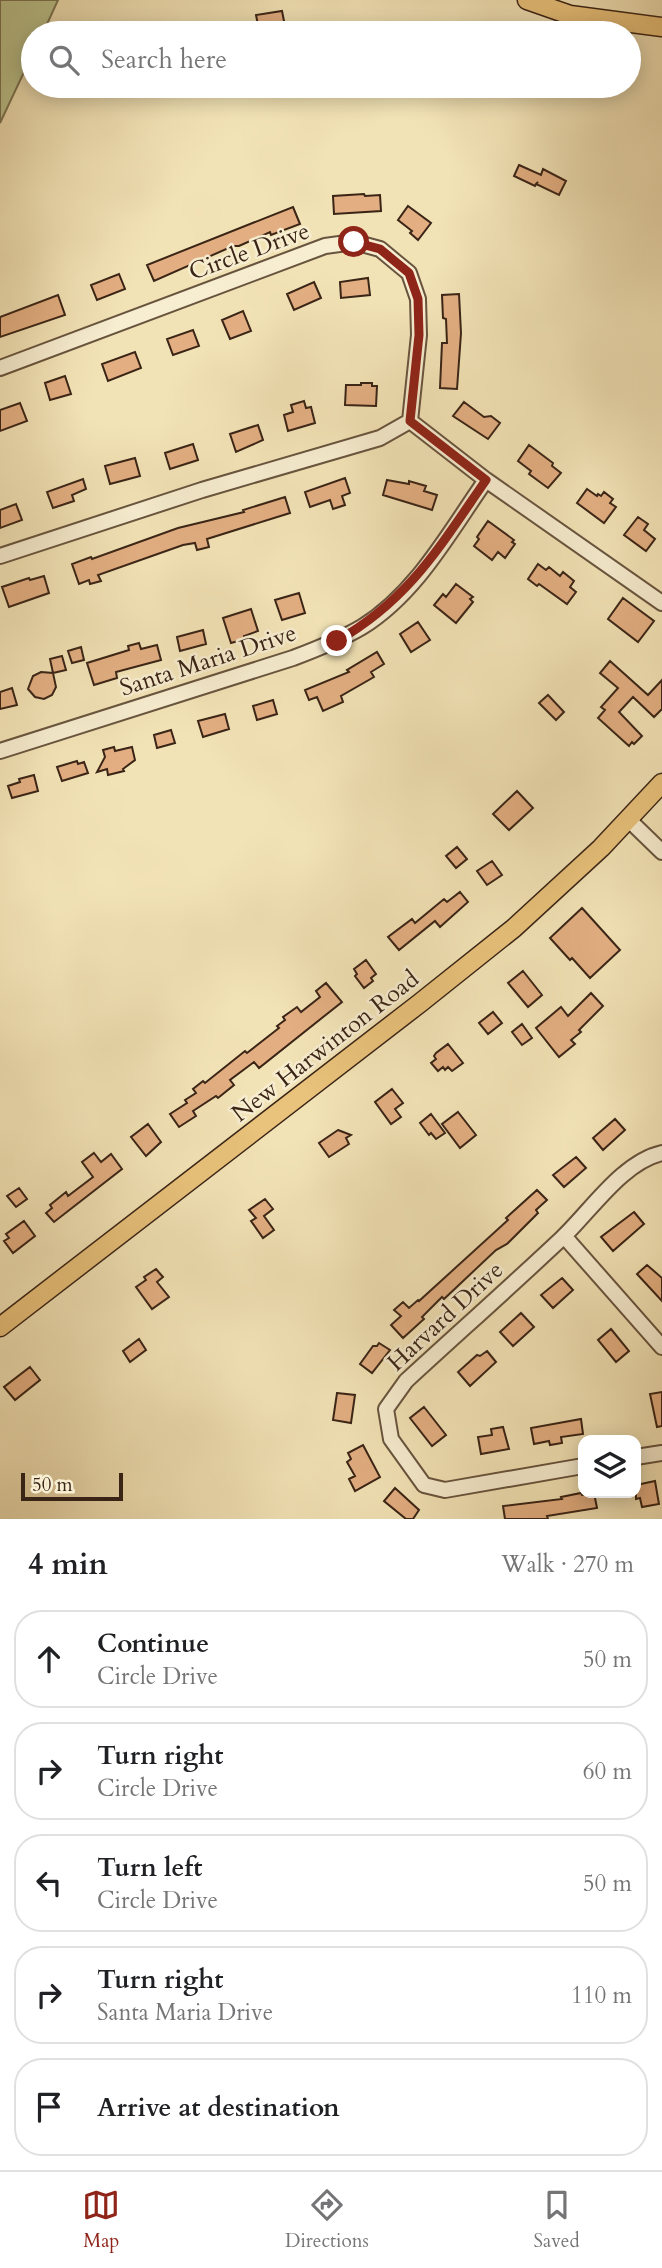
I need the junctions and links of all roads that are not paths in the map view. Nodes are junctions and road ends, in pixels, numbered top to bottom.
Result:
1 (527, 0) edge
2 (616, 21) edge
3 (641, 24) edge
4 (662, 27) edge
5 (0, 368) edge
6 (410, 421) junction
7 (486, 480) junction
8 (0, 556) edge
9 (662, 603) edge
10 (0, 751) edge
11 (662, 783) edge
12 (628, 819) junction
13 (662, 852) edge
14 (662, 1153) edge
15 (564, 1236) junction
16 (0, 1328) edge
17 (662, 1347) edge
18 (662, 1453) edge
19 (641, 1456) edge
20 (578, 1467) edge

1 - 2 main road
3 - 4 main road
5 - 6 street, Circle Drive
6 - 7 street
6 - 8 street
7 - 9 street
7 - 10 street, Santa Maria Drive
11 - 12 main road, New Harwinton Road
12 - 13 street
12 - 16 main road, New Harwinton Road
14 - 15 street, Harvard Drive
15 - 17 street
15 - 20 street, Harvard Drive
18 - 19 street

